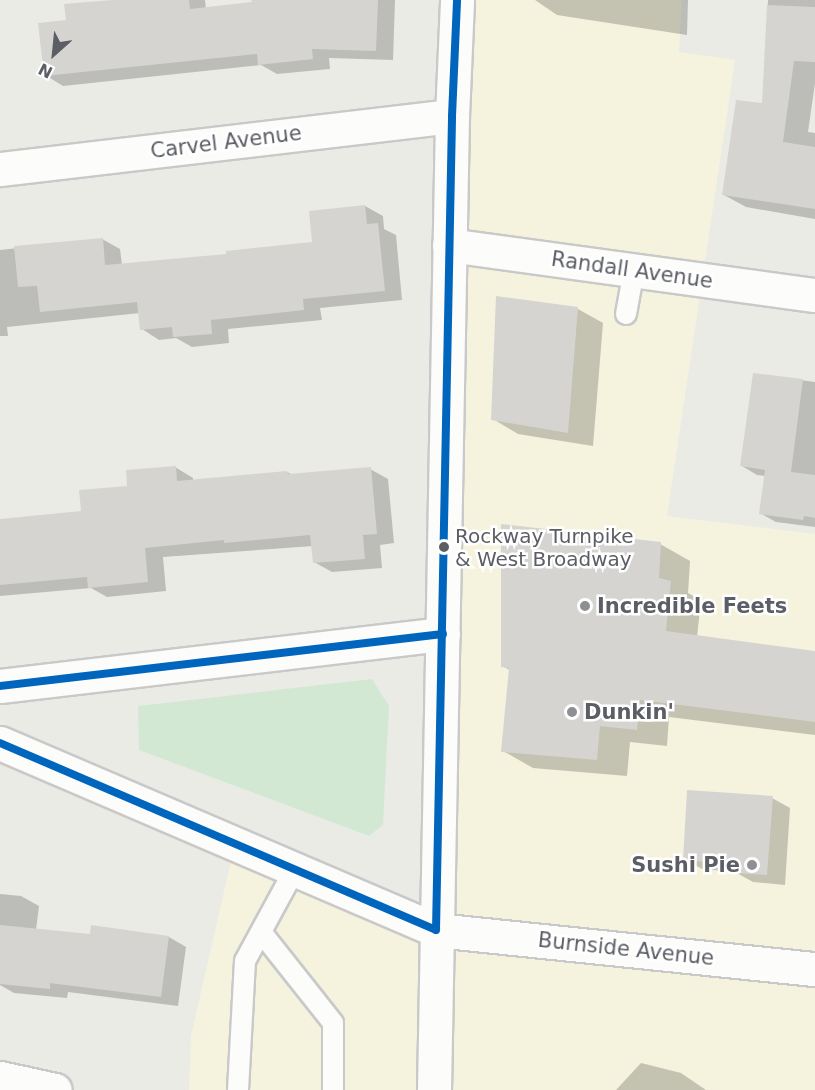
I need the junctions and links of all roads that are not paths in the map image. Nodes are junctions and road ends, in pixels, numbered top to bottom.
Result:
1 (457, 0) edge
2 (452, 116) junction
3 (0, 169) edge
4 (449, 245) junction
5 (634, 270) junction
6 (815, 295) edge
7 (626, 314) dead end
8 (442, 634) junction
9 (0, 686) edge
10 (0, 743) edge
11 (296, 867) junction
12 (436, 930) junction
13 (261, 932) junction
14 (815, 969) edge
15 (0, 1078) edge
16 (55, 1090) edge
17 (238, 1090) edge
18 (333, 1090) edge
19 (434, 1090) edge

1 - 2 main road
2 - 3 main road, Carvel Avenue
2 - 4 main road
4 - 5 main road, Randall Avenue
4 - 8 main road
5 - 6 main road, Randall Avenue
5 - 7 lane
8 - 9 main road
8 - 12 main road
10 - 11 main road, Burnside Avenue
11 - 12 main road, Burnside Avenue
11 - 13 lane
12 - 14 main road, Burnside Avenue
12 - 19 main road
13 - 17 lane
13 - 18 lane
15 - 16 main road

